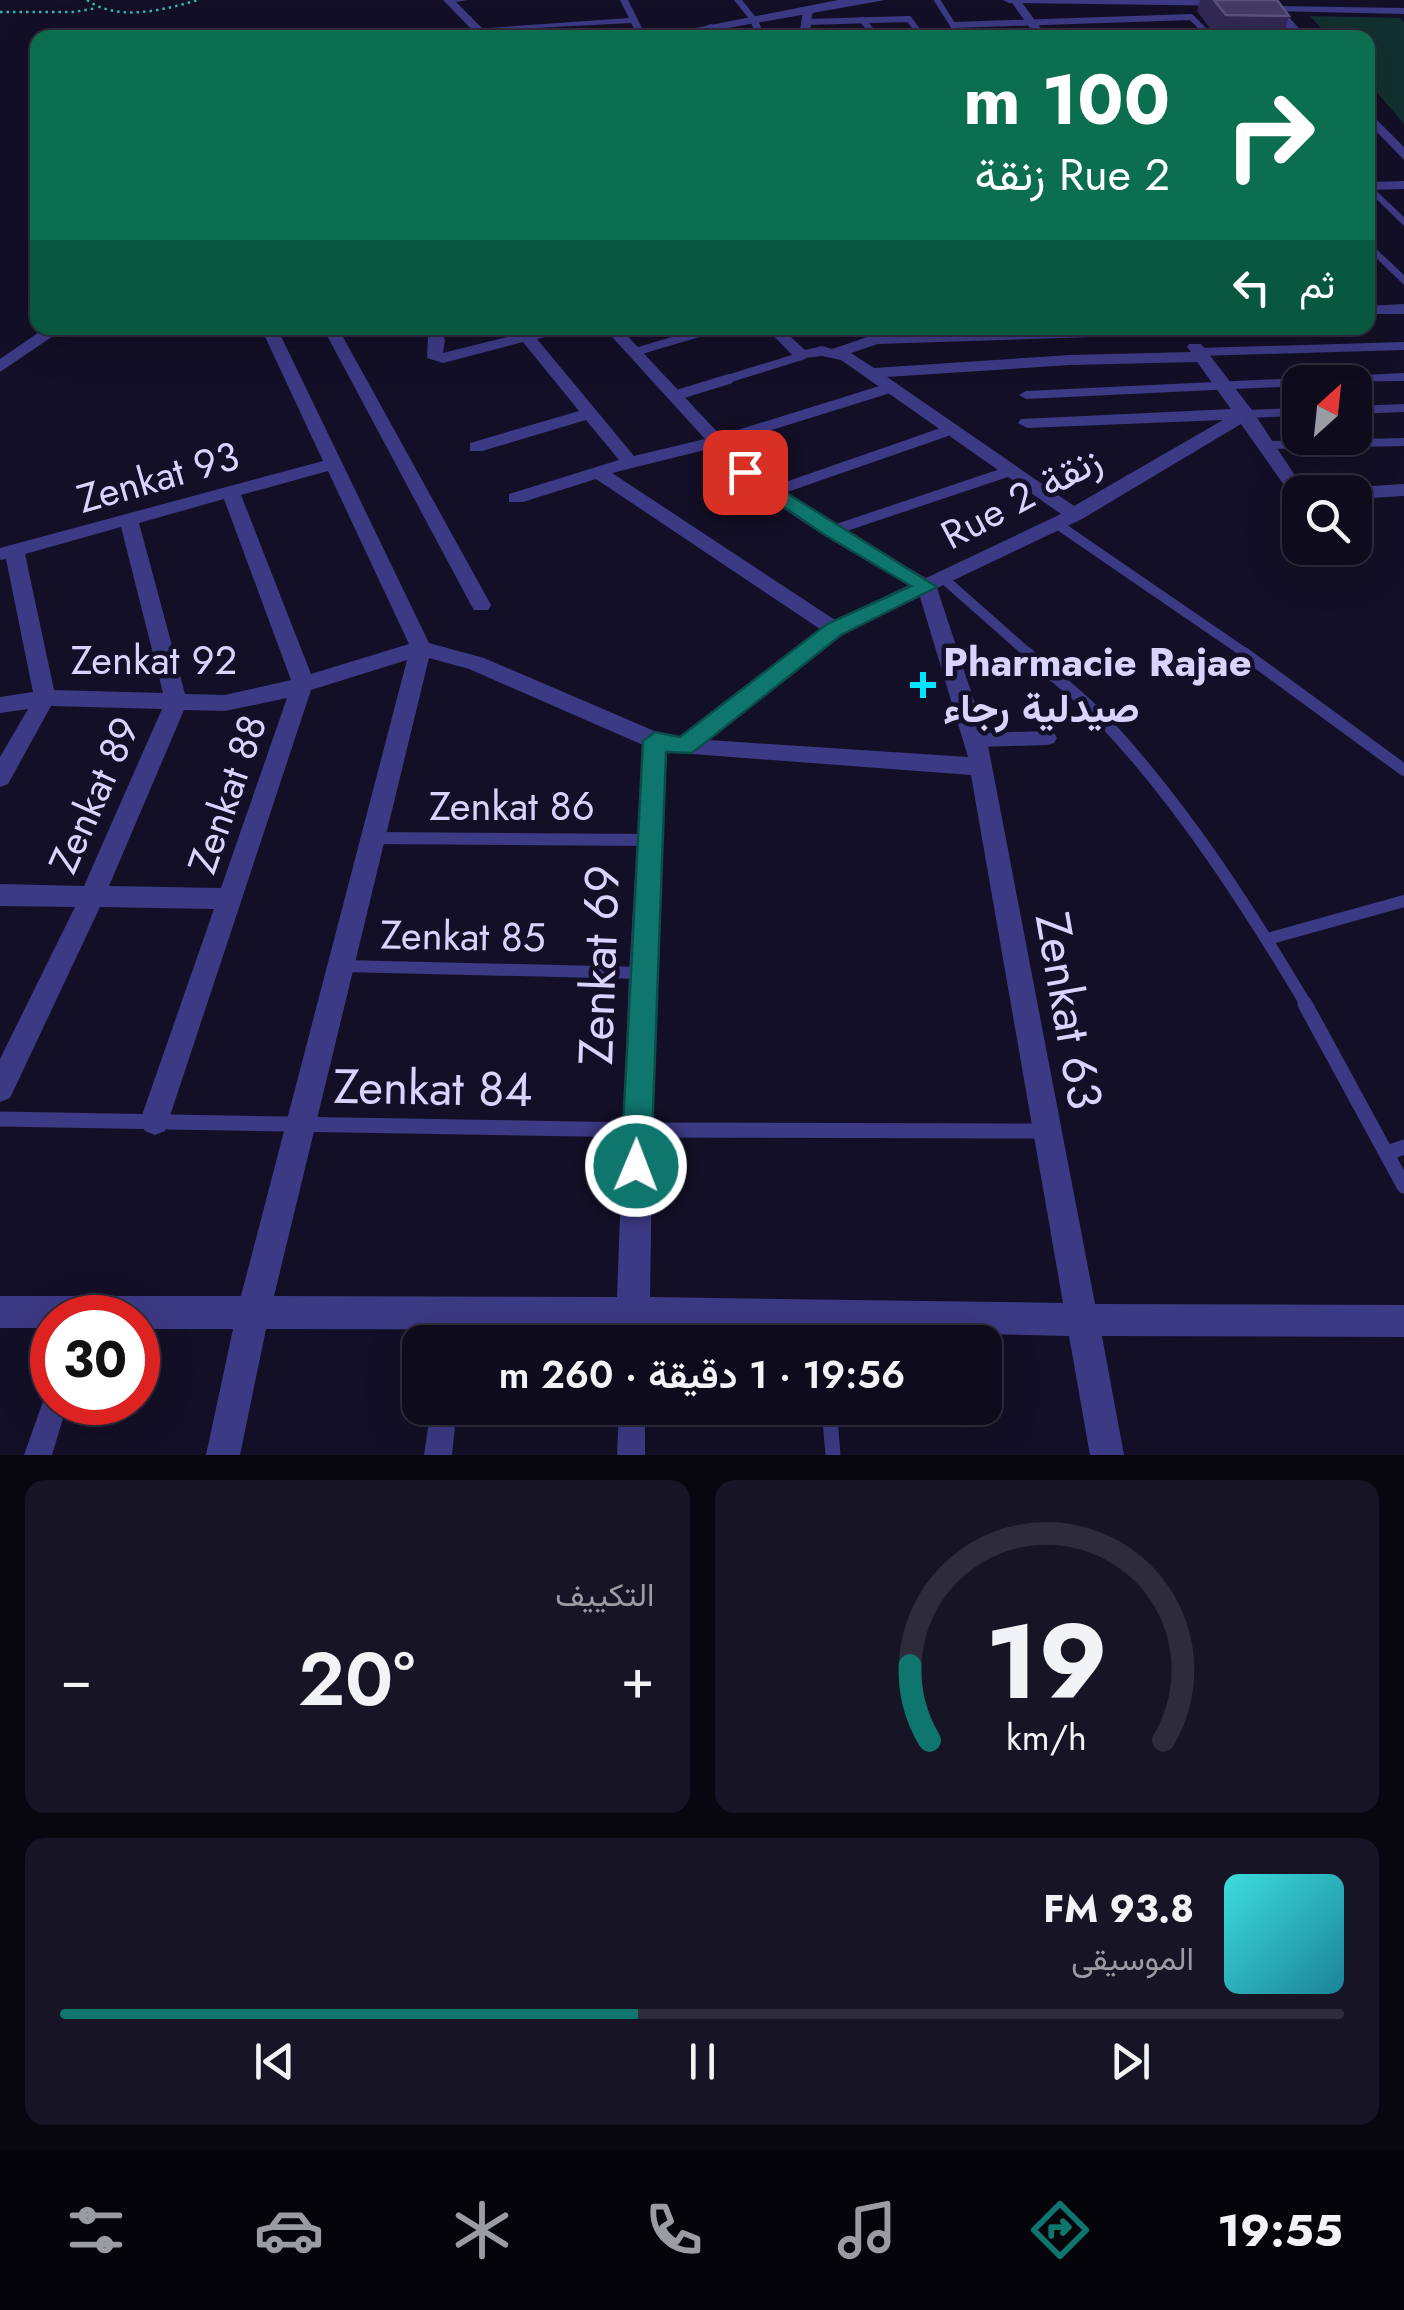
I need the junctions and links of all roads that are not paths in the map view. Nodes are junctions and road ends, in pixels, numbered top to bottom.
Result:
1 (448, 0) edge
2 (464, 0) edge
3 (624, 0) edge
4 (738, 0) edge
5 (880, 0) edge
6 (937, 0) edge
7 (1012, 0) edge
8 (1227, 0) edge
9 (1125, 1) edge
10 (1212, 2) junction
11 (1247, 3) edge
12 (1275, 7) edge
13 (1404, 10) edge
14 (808, 15) junction
15 (634, 20) junction
16 (754, 20) junction
17 (862, 20) junction
18 (1032, 24) junction
19 (954, 25) junction
20 (478, 30) edge
21 (525, 30) edge
22 (641, 30) edge
23 (720, 30) edge
24 (758, 30) edge
25 (805, 30) edge
26 (871, 30) edge
27 (920, 30) edge
28 (957, 30) edge
29 (1037, 30) edge
30 (1204, 30) edge
31 (1295, 30) edge
32 (1375, 130) edge
33 (1404, 156) edge
34 (1375, 186) edge
35 (1404, 186) edge
36 (1375, 193) edge
37 (1404, 223) edge
38 (1375, 251) edge
39 (1404, 282) edge
40 (1375, 308) edge
41 (1404, 309) edge
42 (46, 335) edge
43 (272, 335) edge
44 (334, 335) edge
45 (435, 335) edge
46 (534, 335) edge
47 (619, 335) edge
48 (692, 335) edge
49 (780, 335) edge
50 (988, 335) edge
51 (1188, 335) edge
52 (527, 337) junction
53 (856, 344) junction
54 (1404, 346) edge
55 (635, 352) junction
56 (838, 352) junction
57 (1200, 354) junction
58 (802, 356) junction
59 (0, 367) edge
60 (886, 376) junction
61 (1404, 377) edge
62 (1223, 384) junction
63 (677, 395) junction
64 (1026, 395) dead end
65 (1404, 408) edge
66 (1372, 409) edge
67 (1282, 413) edge
68 (588, 414) junction
69 (1246, 414) junction
70 (1027, 423) dead end
71 (953, 429) junction
72 (716, 442) junction
73 (1404, 442) edge
74 (1266, 446) junction
75 (476, 447) dead end
76 (630, 462) junction
77 (334, 464) junction
78 (1010, 471) junction
79 (598, 472) junction
80 (1286, 475) edge
81 (1404, 490) edge
82 (772, 492) junction
83 (1372, 492) edge
84 (231, 493) junction
85 (516, 498) dead end
86 (1075, 514) junction
87 (129, 521) junction
88 (1057, 524) junction
89 (832, 531) junction
90 (8, 553) edge
91 (935, 583) junction
92 (482, 605) dead end
93 (834, 630) junction
94 (421, 648) junction
95 (304, 682) junction
96 (45, 698) junction
97 (176, 702) junction
98 (0, 705) edge
99 (1048, 738) dead end
100 (655, 741) junction
101 (684, 747) junction
102 (977, 753) junction
103 (1404, 770) edge
104 (0, 778) edge
105 (375, 838) junction
106 (649, 840) junction
107 (0, 894) edge
108 (90, 897) junction
109 (231, 899) junction
110 (1404, 902) edge
111 (1267, 938) junction
112 (343, 966) junction
113 (642, 973) junction
114 (0, 1088) edge
115 (0, 1119) edge
116 (156, 1121) junction
117 (302, 1123) junction
118 (637, 1130) junction
119 (1045, 1131) junction
120 (1404, 1146) edge
121 (1386, 1153) junction
122 (1404, 1186) edge
123 (0, 1312) edge
124 (30, 1313) edge
125 (253, 1314) junction
126 (160, 1315) edge
127 (1081, 1320) junction
128 (1404, 1321) edge
129 (402, 1325) edge
130 (633, 1325) edge
131 (920, 1325) edge
132 (48, 1425) edge
133 (442, 1425) edge
134 (632, 1425) edge
135 (831, 1425) edge
136 (38, 1455) edge
137 (223, 1455) edge
138 (438, 1455) edge
139 (631, 1455) edge
140 (833, 1455) edge
141 (1107, 1455) edge

1 - 2 street
1 - 20 street
3 - 15 street
4 - 16 street
5 - 14 street
6 - 19 lane
7 - 9 street
7 - 18 street
8 - 10 street
9 - 10 street
10 - 11 street
11 - 12 street
12 - 13 street
12 - 31 street
14 - 16 street
14 - 17 lane
14 - 25 street
15 - 21 street
15 - 22 street
16 - 23 street
16 - 24 street
17 - 26 lane
17 - 27 lane
18 - 19 lane
18 - 29 street
18 - 30 lane
19 - 28 lane
32 - 33 street
34 - 35 street
36 - 37 street
38 - 39 street
40 - 41 street
42 - 59 street
43 - 77 street
44 - 92 street
45 - 52 street
46 - 52 street
47 - 55 street
48 - 55 lane
49 - 58 street
50 - 53 street
51 - 57 street
52 - 68 street
53 - 56 street
53 - 60 street
54 - 57 street
55 - 63 street
56 - 58 street
56 - 60 street
57 - 60 street
57 - 62 street
58 - 63 lane
60 - 71 street
60 - 72 lane
61 - 62 street
62 - 64 street
62 - 69 street
63 - 72 street
65 - 66 street
67 - 69 street
68 - 75 street
68 - 76 street
69 - 70 street
69 - 74 street
69 - 86 street, Rue 2 زنقة
71 - 78 street
71 - 82 lane
72 - 76 street
72 - 82 street
73 - 74 street
74 - 80 street
76 - 79 street
77 - 84 street, Zenkat 93
77 - 94 street
78 - 86 street
78 - 89 lane
79 - 85 street
79 - 93 street
81 - 83 street
82 - 89 street
84 - 87 street, Zenkat 93
84 - 95 street, Zenkat 88
86 - 88 street, Rue 2 زنقة
87 - 90 street, Zenkat 93
87 - 97 street, Zenkat 89
88 - 91 street, Rue 2 زنقة
88 - 103 lane
89 - 91 street
90 - 96 street
91 - 93 street, Rue 2 زنقة
91 - 102 street, Zenkat 63
91 - 111 lane
93 - 101 street, Rue 2 زنقة
94 - 95 street, Zenkat 92
94 - 100 street
94 - 105 street
95 - 97 street, Zenkat 92
95 - 109 street, Zenkat 88
96 - 97 street, Zenkat 92
96 - 98 street, Zenkat 92
96 - 104 street
97 - 108 street, Zenkat 89
99 - 102 street
100 - 101 street
100 - 106 street, Zenkat 69
101 - 102 street
102 - 119 street, Zenkat 63
105 - 106 lane, Zenkat 86
105 - 112 street
106 - 113 street, Zenkat 69
107 - 108 street
108 - 109 street
108 - 114 street, Zenkat 89
109 - 116 street, Zenkat 88
110 - 111 lane
111 - 121 lane
112 - 113 lane, Zenkat 85
112 - 117 street
113 - 118 street, Zenkat 69
115 - 116 lane, Zenkat 84
116 - 117 lane, Zenkat 84
117 - 118 lane, Zenkat 84
117 - 125 street
118 - 119 lane, Zenkat 84
118 - 130 street, Zenkat 69
119 - 127 street, Zenkat 63
120 - 121 lane
121 - 122 lane
123 - 124 street
125 - 126 street
125 - 129 street
125 - 137 street
127 - 128 street
127 - 131 street
127 - 141 street, Zenkat 63
132 - 136 street
133 - 138 street
134 - 139 street
135 - 140 lane

